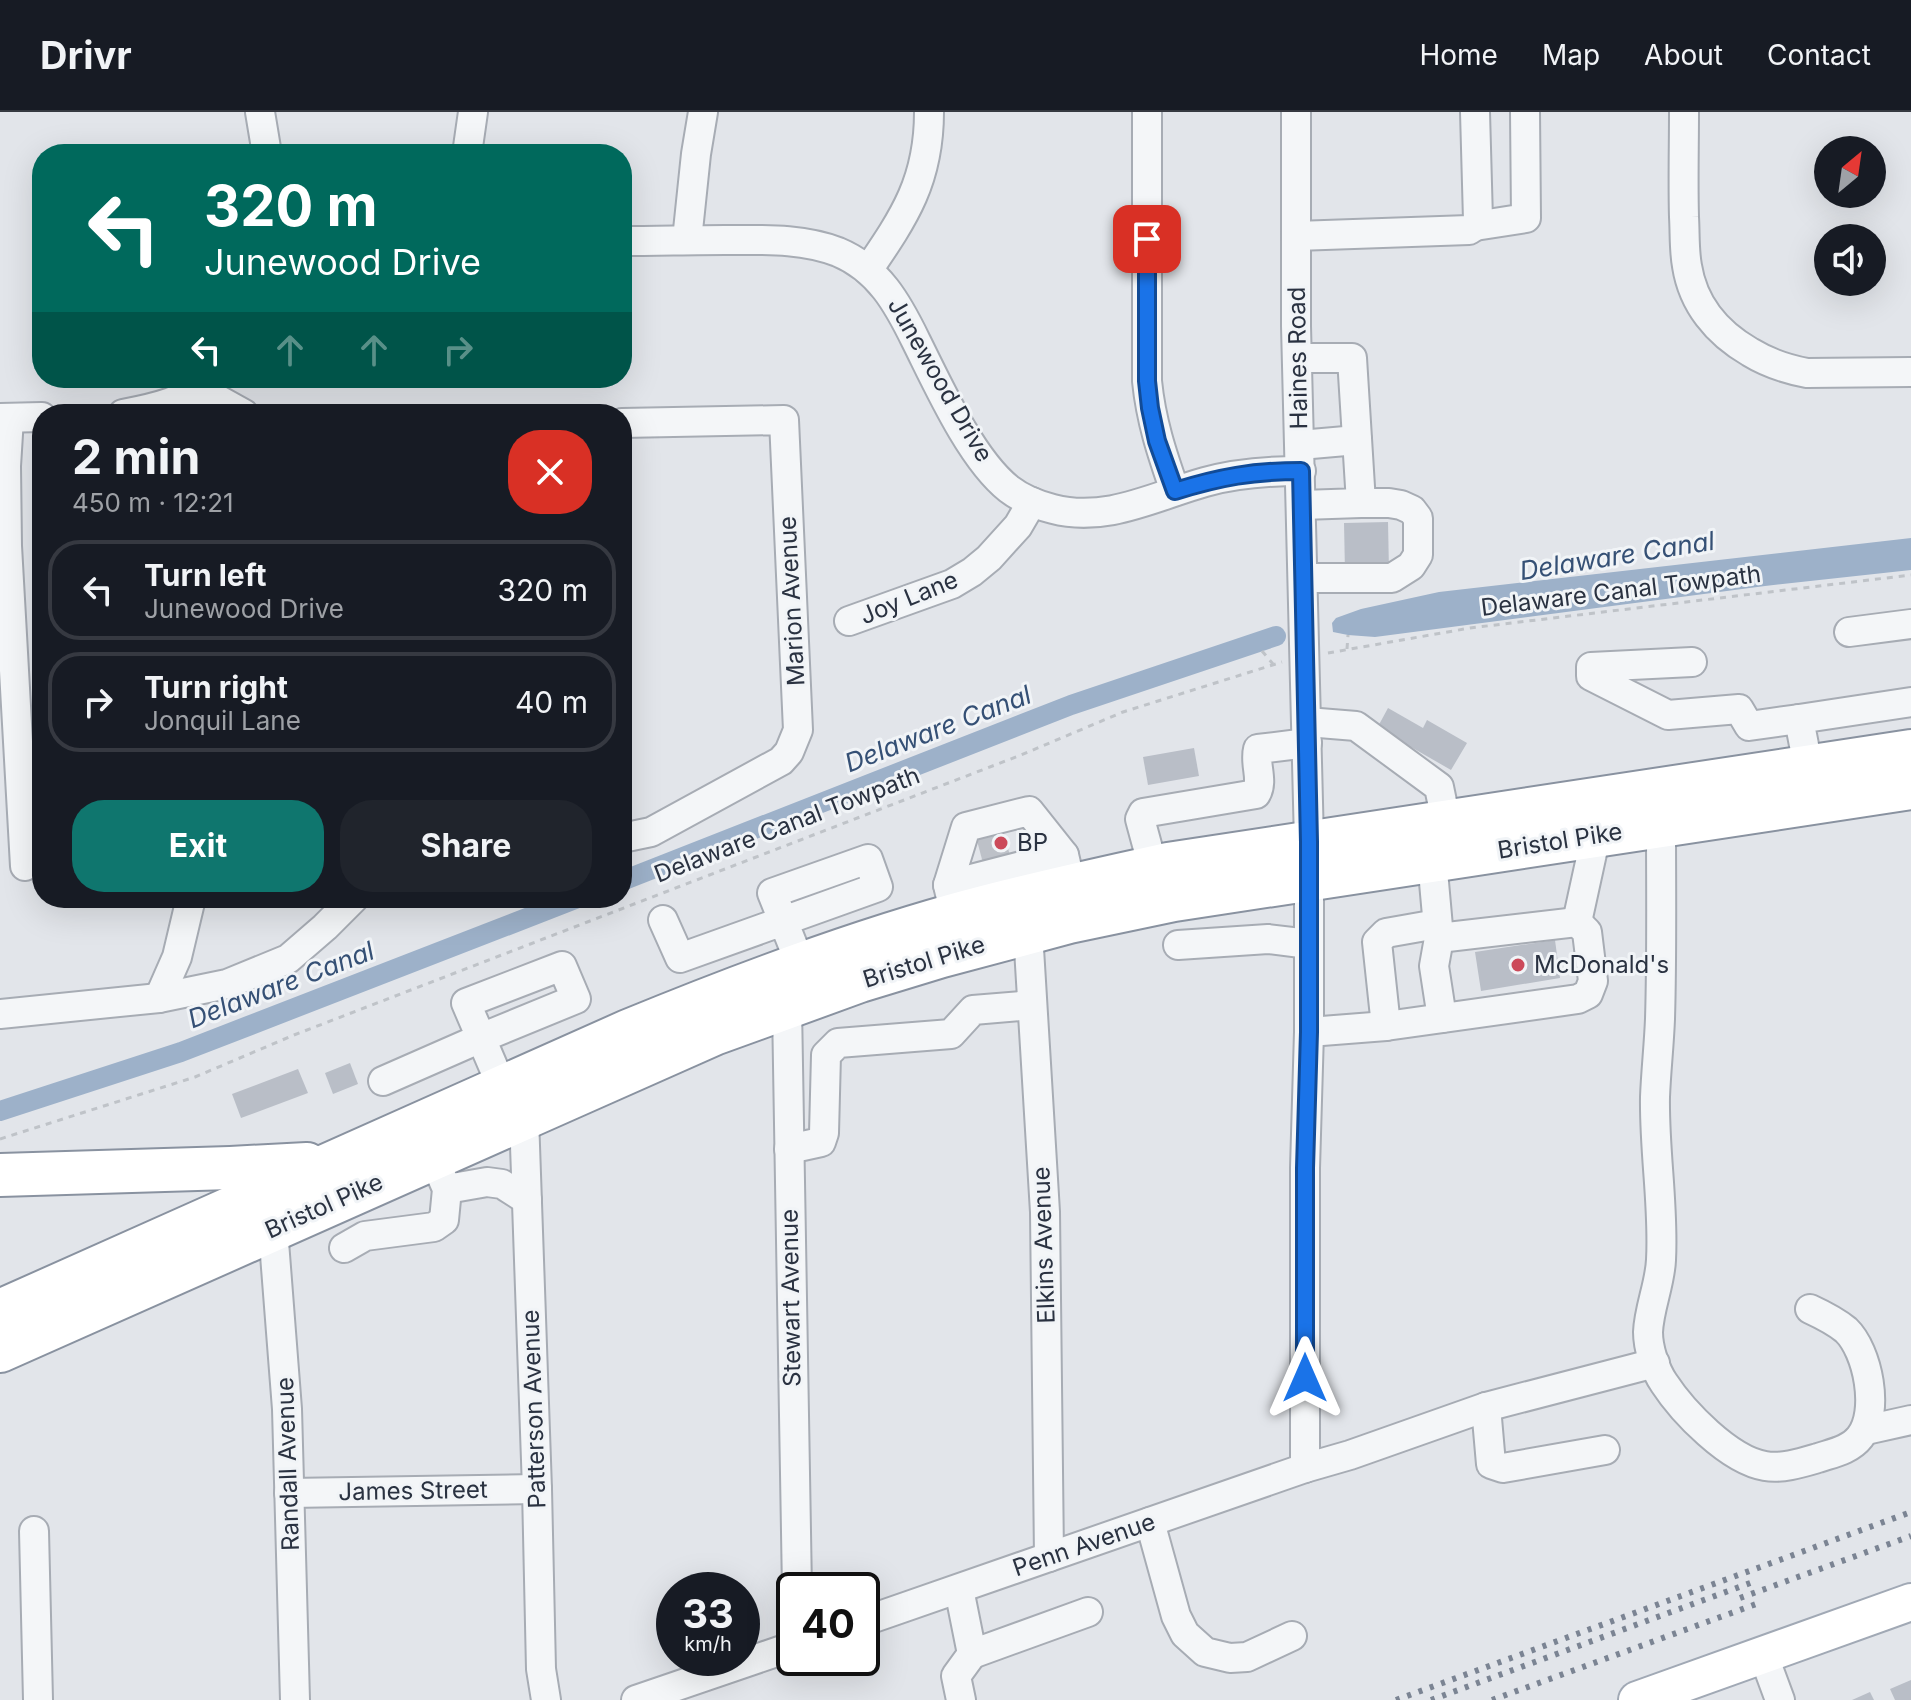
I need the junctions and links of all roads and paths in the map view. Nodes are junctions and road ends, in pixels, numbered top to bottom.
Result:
1 (260, 112) edge
2 (473, 112) edge
3 (703, 112) edge
4 (929, 112) edge
5 (1147, 112) edge
6 (1296, 112) edge
7 (1475, 112) edge
8 (1525, 112) edge
9 (1684, 112) edge
10 (265, 144) edge
11 (468, 144) edge
12 (1475, 226) junction
13 (1296, 236) junction
14 (687, 240) junction
15 (632, 241) edge
16 (868, 270) junction
17 (1297, 358) junction
18 (1911, 372) edge
19 (197, 388) edge
20 (210, 388) edge
21 (164, 404) edge
22 (231, 404) edge
23 (32, 417) edge
24 (4, 418) edge
25 (632, 423) edge
26 (1357, 440) junction
27 (1301, 458) junction
28 (1175, 491) junction
29 (1032, 502) junction
30 (1361, 503) junction
31 (1302, 505) junction
32 (1911, 575) edge
33 (1303, 578) junction
34 (849, 621) dead end
35 (1911, 624) edge
36 (1849, 632) dead end
37 (1348, 635) dead end
38 (1347, 649) junction
39 (1262, 651) dead end
40 (1336, 651) dead end
41 (1692, 662) dead end
42 (1911, 702) edge
43 (1799, 719) junction
44 (1307, 733) junction
45 (1911, 751) edge
46 (1808, 766) junction
47 (1911, 788) edge
48 (1661, 825) junction
49 (1596, 835) junction
50 (632, 836) edge
51 (1439, 841) junction
52 (1309, 860) junction
53 (25, 866) dead end
54 (1153, 867) junction
55 (1068, 870) junction
56 (951, 900) junction
57 (632, 905) edge
58 (189, 908) edge
59 (344, 908) edge
60 (623, 908) edge
61 (663, 920) dead end
62 (1577, 922) junction
63 (1438, 931) junction
64 (1028, 932) junction
65 (1309, 944) junction
66 (1178, 945) dead end
67 (800, 963) junction
68 (159, 998) junction
69 (1032, 1005) junction
70 (787, 1007) junction
71 (0, 1014) edge
72 (1442, 1018) junction
73 (1386, 1026) junction
74 (1309, 1032) junction
75 (383, 1081) dead end
76 (513, 1102) junction
77 (0, 1139) edge
78 (789, 1149) junction
79 (340, 1160) junction
80 (440, 1173) junction
81 (0, 1175) edge
82 (527, 1200) junction
83 (273, 1229) junction
84 (344, 1248) dead end
85 (1810, 1309) dead end
86 (0, 1311) edge
87 (0, 1351) edge
88 (1655, 1363) junction
89 (1486, 1407) junction
90 (1911, 1420) edge
91 (1866, 1430) junction
92 (1605, 1450) dead end
93 (1305, 1468) junction
94 (537, 1489) junction
95 (289, 1493) junction
96 (1150, 1522) junction
97 (34, 1531) dead end
98 (1049, 1557) junction
99 (797, 1572) edge
100 (959, 1589) junction
101 (1911, 1602) edge
102 (1088, 1612) dead end
103 (880, 1616) edge
104 (1292, 1636) dead end
105 (776, 1652) edge
106 (972, 1654) junction
107 (1763, 1654) junction
108 (38, 1700) edge
109 (295, 1700) edge
110 (546, 1700) edge
111 (636, 1700) edge
112 (961, 1700) edge
113 (1637, 1700) edge
114 (1780, 1700) edge

1 - 10 street
2 - 11 street
3 - 14 street
4 - 16 street
5 - 28 street
6 - 13 street, Haines Road
7 - 12 street
8 - 12 street
9 - 18 street
12 - 13 street
13 - 17 street, Haines Road
14 - 15 street, Junewood Drive
14 - 16 street, Junewood Drive
16 - 29 street, Junewood Drive
17 - 26 street
17 - 27 street, Haines Road
19 - 21 street
20 - 22 street
23 - 24 street
24 - 53 street
25 - 50 street, Marion Avenue
26 - 27 street, Junewood Drive
26 - 30 street
27 - 28 street, Junewood Drive
27 - 31 street, Haines Road
28 - 29 street, Junewood Drive
29 - 34 street, Joy Lane
30 - 31 street
30 - 33 street
31 - 33 street, Haines Road
32 - 38 path, Delaware Canal Towpath
33 - 44 street, Haines Road
35 - 36 street
37 - 38 path
38 - 40 path, Delaware Canal Towpath
39 - 57 path, Delaware Canal Towpath
41 - 43 street
42 - 43 street
43 - 46 street
44 - 51 street
44 - 52 street, Haines Road
44 - 54 street
45 - 46 highway, Bristol Pike
46 - 51 highway, Bristol Pike
47 - 48 highway, Bristol Pike
48 - 49 highway, Bristol Pike
48 - 88 street
49 - 51 highway, Bristol Pike
49 - 62 street
51 - 52 highway, Bristol Pike
51 - 63 street
52 - 54 highway, Bristol Pike
52 - 64 highway, Bristol Pike
52 - 65 street, Haines Road
54 - 55 highway, Bristol Pike
55 - 56 highway, Bristol Pike
55 - 56 street
56 - 67 highway, Bristol Pike
58 - 68 street
59 - 68 street
60 - 77 path, Delaware Canal Towpath
61 - 67 street
62 - 63 street
62 - 72 street
63 - 72 street
63 - 73 street
64 - 69 street, Elkins Avenue
64 - 70 highway, Bristol Pike
65 - 66 street
65 - 74 street, Haines Road
67 - 76 highway, Bristol Pike
68 - 71 street
69 - 78 street
69 - 98 street, Elkins Avenue
70 - 76 highway, Bristol Pike
70 - 78 street, Stewart Avenue
72 - 73 street
73 - 74 street
74 - 93 street, Haines Road
75 - 76 street
76 - 79 highway, Bristol Pike
76 - 80 highway, Bristol Pike
76 - 82 street, Patterson Avenue
78 - 99 street, Stewart Avenue
79 - 81 highway
79 - 86 highway, Bristol Pike
80 - 82 street
80 - 83 highway, Bristol Pike
80 - 84 street
82 - 94 street, Patterson Avenue
83 - 87 highway, Bristol Pike
83 - 95 street, Randall Avenue
85 - 91 street
88 - 89 street, Penn Avenue
88 - 91 street
89 - 92 street
89 - 93 street, Penn Avenue
90 - 91 street
93 - 96 street, Penn Avenue
94 - 95 street, James Street
94 - 110 street, Patterson Avenue
95 - 109 street, Randall Avenue
96 - 98 street, Penn Avenue
96 - 104 street
97 - 108 street
98 - 100 street, Penn Avenue
100 - 103 street, Penn Avenue
100 - 106 street
101 - 107 main road
102 - 106 street
105 - 111 street
106 - 112 street
107 - 113 main road
107 - 114 street

